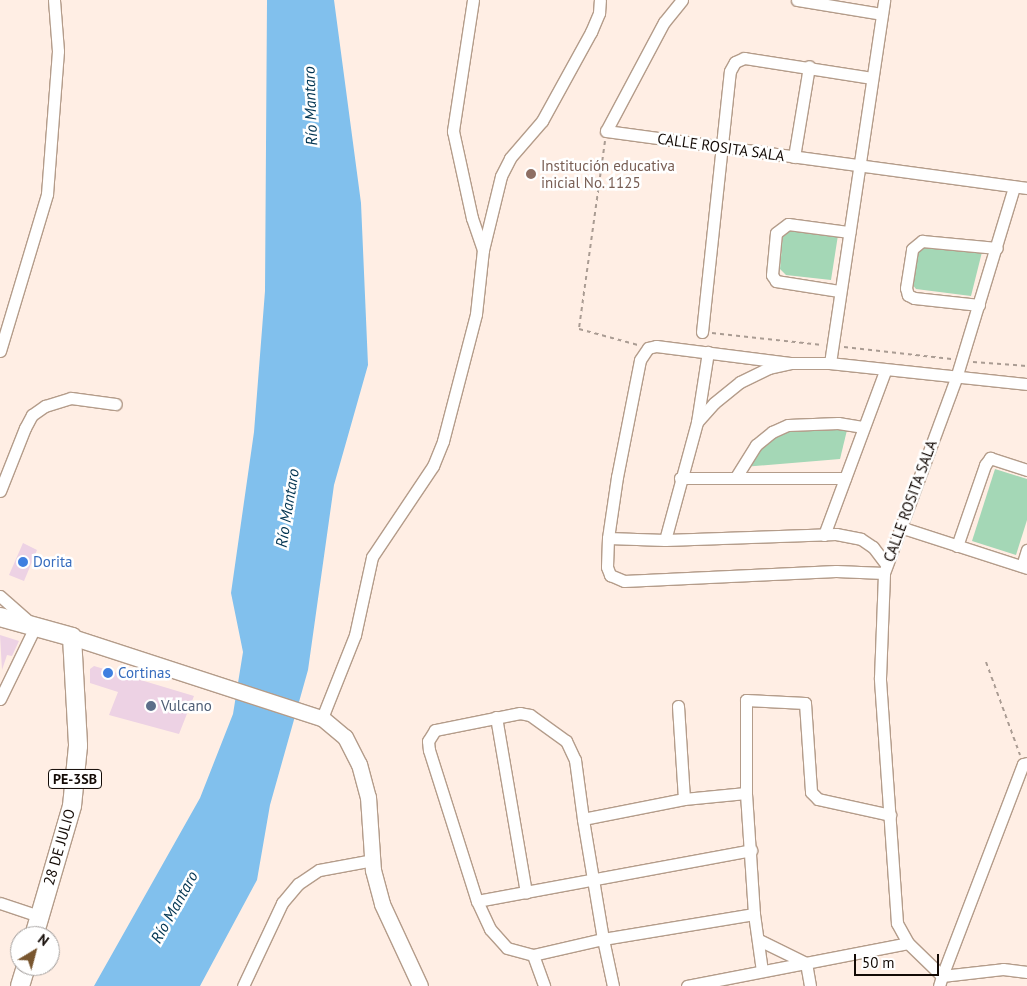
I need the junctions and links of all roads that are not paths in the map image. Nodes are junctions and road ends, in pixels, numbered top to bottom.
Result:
1 (54, 0) edge
2 (473, 0) edge
3 (600, 0) edge
4 (682, 0) edge
5 (796, 0) edge
6 (884, 0) edge
7 (882, 14) junction
8 (809, 66) junction
9 (871, 78) junction
10 (723, 147) junction
11 (794, 157) junction
12 (859, 166) junction
13 (1014, 187) junction
14 (1027, 188) edge
15 (849, 232) junction
16 (997, 248) junction
17 (483, 250) junction
18 (840, 291) junction
19 (979, 305) junction
20 (702, 332) road end
21 (0, 351) edge
22 (708, 352) junction
23 (790, 363) junction
24 (830, 363) junction
25 (885, 370) junction
26 (956, 378) junction
27 (1026, 380) edge
28 (116, 404) dead end
29 (697, 422) junction
30 (864, 427) junction
31 (1027, 470) edge
32 (736, 477) junction
33 (680, 478) junction
34 (845, 478) junction
35 (0, 491) edge
36 (900, 528) junction
37 (824, 535) junction
38 (608, 538) junction
39 (665, 540) junction
40 (957, 546) junction
41 (1027, 550) edge
42 (1024, 567) edge
43 (885, 569) junction
44 (0, 596) edge
45 (0, 617) edge
46 (35, 627) junction
47 (72, 637) junction
48 (0, 699) edge
49 (678, 706) dead end
50 (316, 716) junction
51 (496, 717) junction
52 (1025, 763) edge
53 (746, 793) junction
54 (684, 799) junction
55 (890, 815) junction
56 (583, 818) junction
57 (751, 850) junction
58 (372, 860) junction
59 (593, 877) junction
60 (526, 892) junction
61 (477, 901) junction
62 (0, 903) edge
63 (754, 914) junction
64 (39, 916) junction
65 (36, 926) edge
66 (603, 939) junction
67 (759, 940) junction
68 (908, 943) junction
69 (533, 955) junction
70 (806, 963) junction
71 (762, 971) junction
72 (1027, 972) edge
73 (942, 983) edge
74 (243, 986) edge
75 (420, 986) edge
76 (544, 986) edge
77 (613, 986) edge
78 (687, 986) edge
79 (810, 986) edge

1 - 21 street
2 - 17 street
3 - 17 street
4 - 10 street, CALLE ROSITA SALA
5 - 7 street
6 - 7 street
7 - 9 street
8 - 9 street
8 - 10 street
8 - 11 street
9 - 12 street
10 - 11 street, CALLE ROSITA SALA
10 - 20 street
11 - 12 street, CALLE ROSITA SALA
12 - 13 street, CALLE ROSITA SALA
12 - 15 street
13 - 14 street, CALLE ROSITA SALA
13 - 16 street, CALLE ROSITA SALA
15 - 18 street
15 - 18 street
16 - 19 street, CALLE ROSITA SALA
16 - 19 street
17 - 50 street
18 - 24 street
19 - 26 street, CALLE ROSITA SALA
22 - 23 street
22 - 29 street
22 - 38 street
23 - 24 street
23 - 29 street
24 - 25 street
25 - 26 street
25 - 30 street
26 - 27 street
26 - 36 street, CALLE ROSITA SALA
28 - 35 street
29 - 33 street
30 - 32 street
30 - 34 street
31 - 40 street
32 - 33 street
32 - 34 street
33 - 39 street
34 - 37 street
36 - 40 street
36 - 43 street, CALLE ROSITA SALA
37 - 39 street
37 - 43 street
38 - 39 street
38 - 43 street
40 - 42 street
41 - 42 street
43 - 55 street, CALLE ROSITA SALA
44 - 46 street
45 - 46 highway
46 - 47 highway
46 - 48 street
47 - 50 main road
47 - 64 highway, 28 DE JULIO / PE-3SB
49 - 54 street
50 - 58 main road
51 - 56 street
51 - 60 street
51 - 61 street
52 - 73 street
53 - 54 street
53 - 55 street
53 - 57 street
54 - 56 street
55 - 68 street, CALLE ROSITA SALA
56 - 59 street
57 - 59 street
57 - 63 street
58 - 74 street
58 - 75 main road
59 - 60 street
59 - 66 street
60 - 61 street
61 - 69 street
62 - 64 street
63 - 66 street
63 - 67 street
64 - 65 highway, 28 DE JULIO / PE-3SB
66 - 69 street
66 - 77 street
67 - 70 street
67 - 71 street
68 - 70 street
68 - 73 street
69 - 76 street
70 - 71 street
70 - 79 street
71 - 78 street
72 - 73 street

